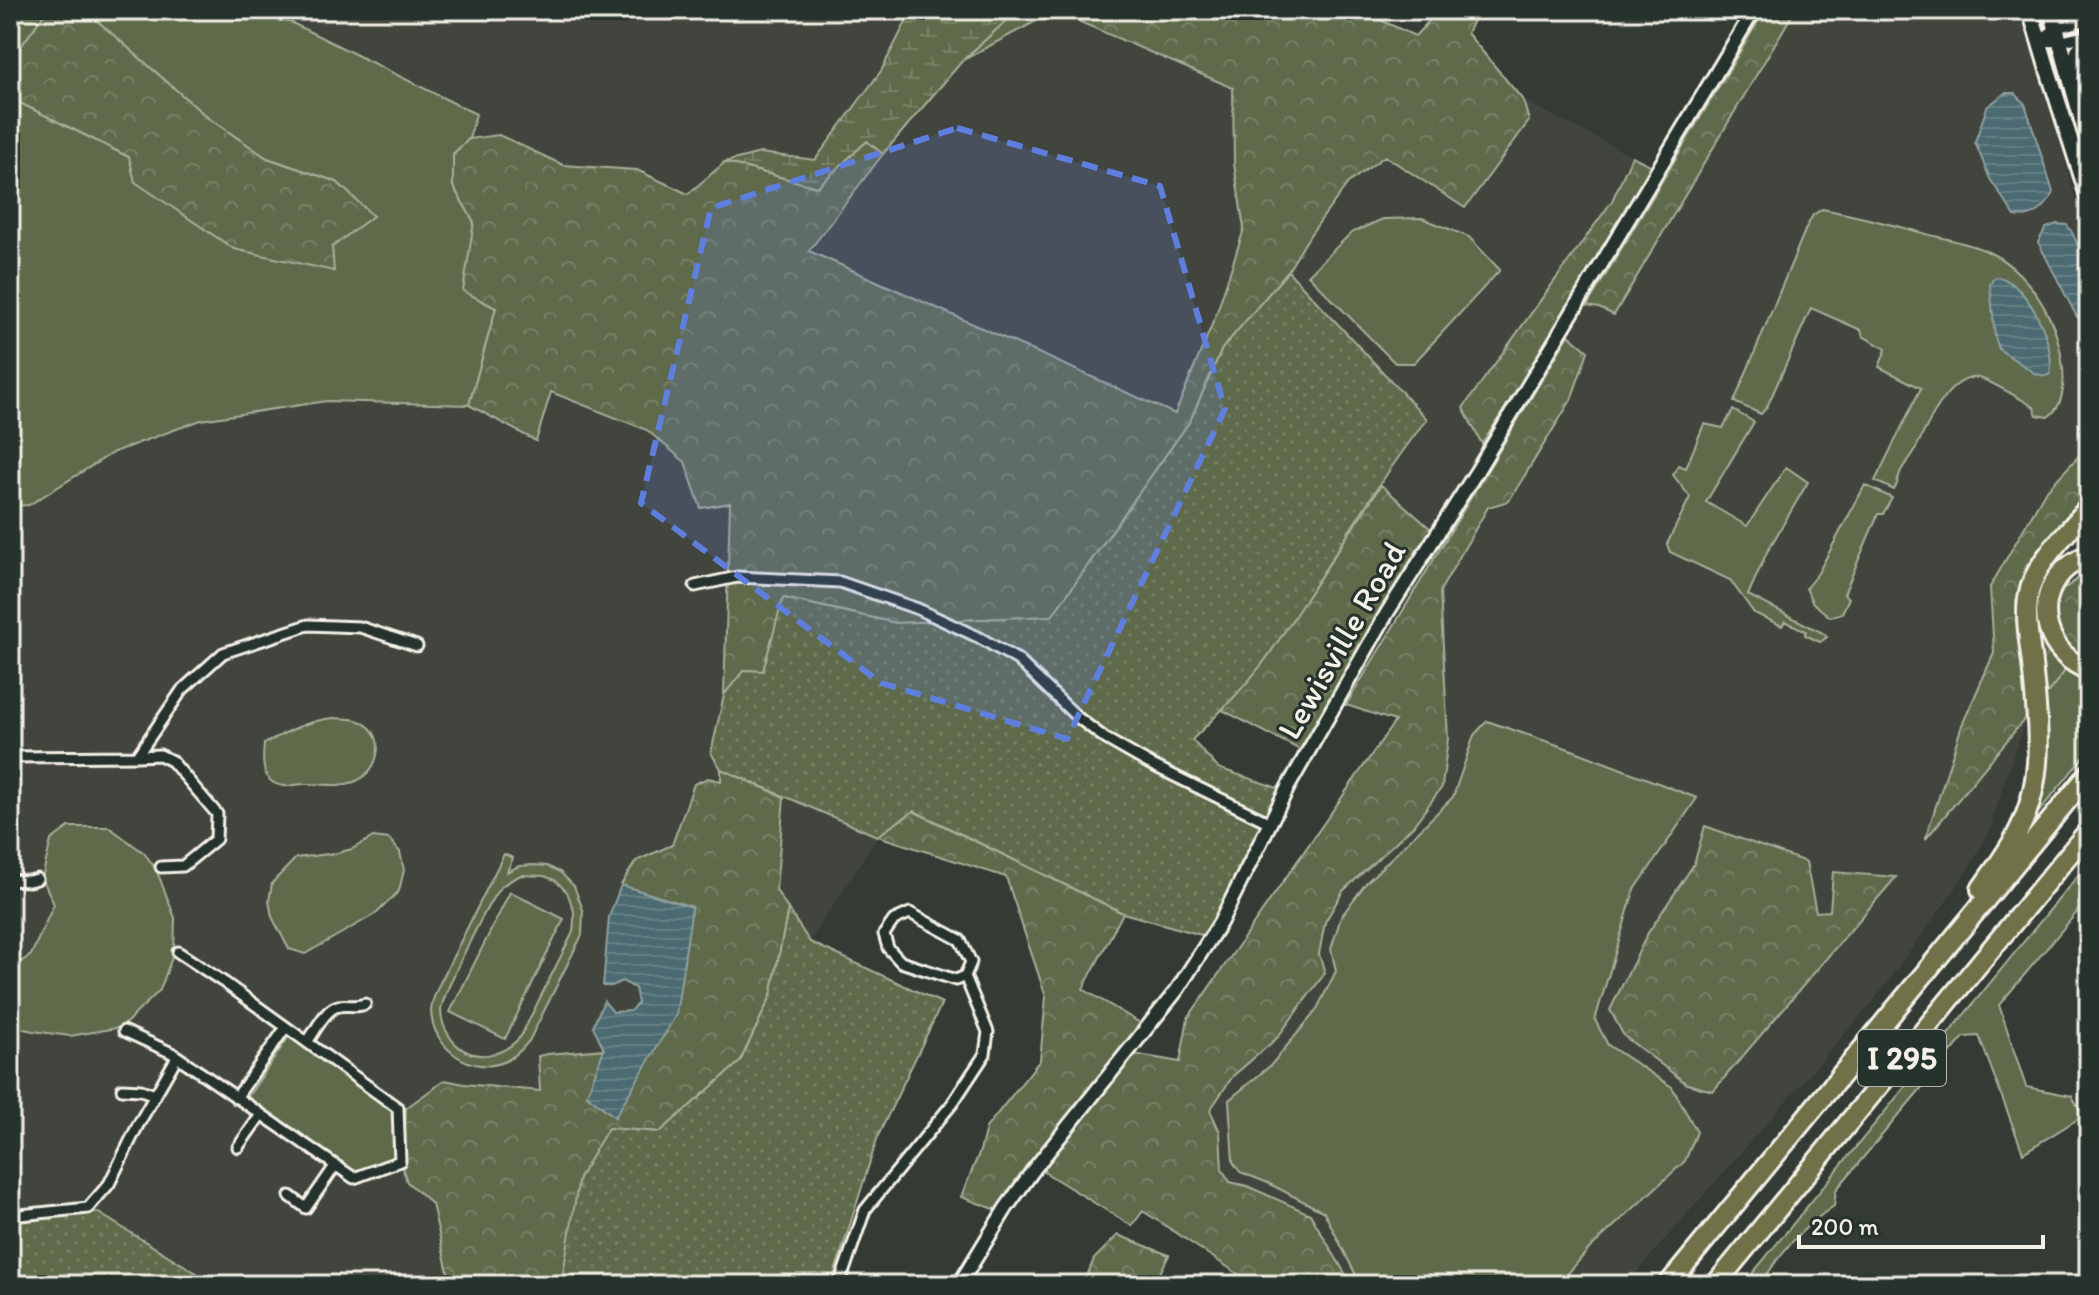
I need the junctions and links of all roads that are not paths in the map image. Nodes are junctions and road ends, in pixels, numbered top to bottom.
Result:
1 (1754, 10) edge
2 (2030, 10) edge
3 (2051, 10) edge
4 (2089, 20) edge
5 (2058, 35) junction
6 (2089, 38) edge
7 (2039, 41) junction
8 (2070, 78) junction
9 (2089, 145) edge
10 (2089, 199) edge
11 (2089, 507) edge
12 (2089, 554) edge
13 (695, 586) dead end
14 (417, 646) dead end
15 (2089, 670) edge
16 (137, 756) junction
17 (10, 757) edge
18 (2089, 774) edge
19 (1270, 823) junction
20 (2089, 830) edge
21 (161, 867) dead end
22 (37, 879) dead end
23 (10, 880) edge
24 (1959, 933) junction
25 (178, 952) dead end
26 (965, 976) junction
27 (365, 1004) dead end
28 (286, 1027) junction
29 (124, 1031) dead end
30 (307, 1042) junction
31 (177, 1057) junction
32 (122, 1089) dead end
33 (155, 1095) junction
34 (236, 1098) junction
35 (260, 1116) junction
36 (238, 1147) dead end
37 (335, 1166) junction
38 (290, 1196) dead end
39 (10, 1216) edge
40 (839, 1285) edge
41 (959, 1285) edge
42 (1668, 1285) edge
43 (1715, 1285) edge

1 - 19 street, Lewisville Road
2 - 7 main road
3 - 5 main road
4 - 5 street
5 - 6 street
5 - 7 street
5 - 8 main road
6 - 8 main road
7 - 10 main road
8 - 9 main road
11 - 24 highway
12 - 15 highway
13 - 19 street
14 - 16 street
16 - 17 street
16 - 21 street
18 - 24 highway, I 295
19 - 41 street, Lewisville Road
20 - 43 highway, I 295
22 - 23 street
24 - 42 highway, I 295
25 - 28 street
26 - 26 street
26 - 40 street
27 - 30 street
28 - 30 street
28 - 34 street
29 - 31 street
30 - 37 street
31 - 33 street
31 - 34 street
32 - 33 street
33 - 39 street
34 - 35 street
35 - 36 street
35 - 37 street
37 - 38 street

